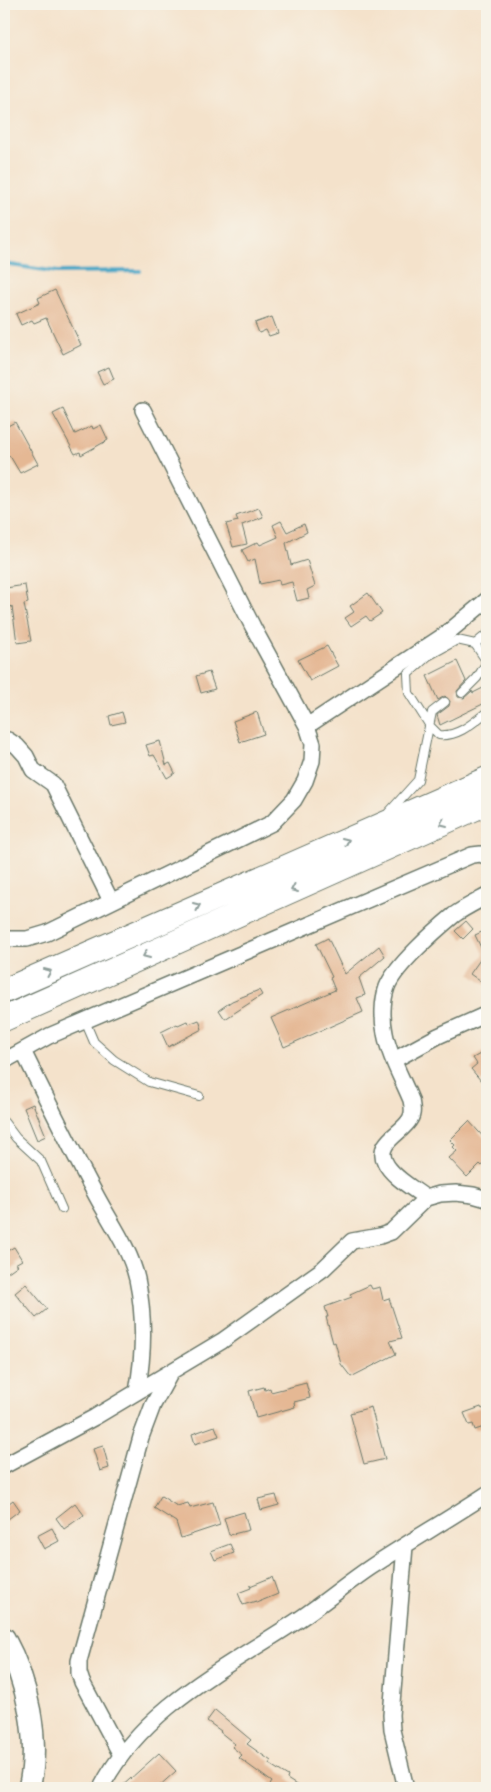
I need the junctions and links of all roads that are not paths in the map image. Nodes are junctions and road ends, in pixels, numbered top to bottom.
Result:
1 (143, 410) dead end
2 (487, 600) edge
3 (487, 634) edge
4 (475, 644) junction
5 (462, 693) dead end
6 (445, 702) dead end
7 (487, 712) edge
8 (307, 726) junction
9 (430, 726) junction
10 (4, 740) edge
11 (487, 779) edge
12 (487, 803) edge
13 (372, 830) junction
14 (487, 857) edge
15 (487, 896) edge
16 (111, 901) junction
17 (4, 939) edge
18 (4, 991) edge
19 (487, 1014) edge
20 (4, 1019) edge
21 (85, 1021) junction
22 (23, 1051) junction
23 (394, 1060) junction
24 (4, 1061) edge
25 (199, 1096) dead end
26 (4, 1122) edge
27 (426, 1198) junction
28 (487, 1199) edge
29 (62, 1209) dead end
30 (170, 1372) junction
31 (138, 1392) junction
32 (4, 1466) edge
33 (487, 1494) edge
34 (405, 1546) junction
35 (4, 1638) edge
36 (121, 1755) junction
37 (28, 1788) edge
38 (101, 1788) edge
39 (406, 1788) edge

1 - 8 street
2 - 8 street
3 - 4 lane
4 - 5 lane
4 - 9 lane
6 - 9 lane
7 - 9 lane
8 - 16 street
9 - 13 lane
10 - 16 street
11 - 13 main road
12 -> 20 main road
18 -> 13 main road
14 - 21 street
15 - 23 street
16 - 17 street
19 - 23 street
21 - 22 street
21 - 25 lane
22 - 24 street
22 - 31 street
23 - 27 street
26 - 29 lane
27 - 28 street
27 - 30 street
30 - 31 street
30 - 36 street
31 - 32 street
33 - 34 street
34 - 36 street
34 - 39 street
35 - 37 street
36 - 38 street

